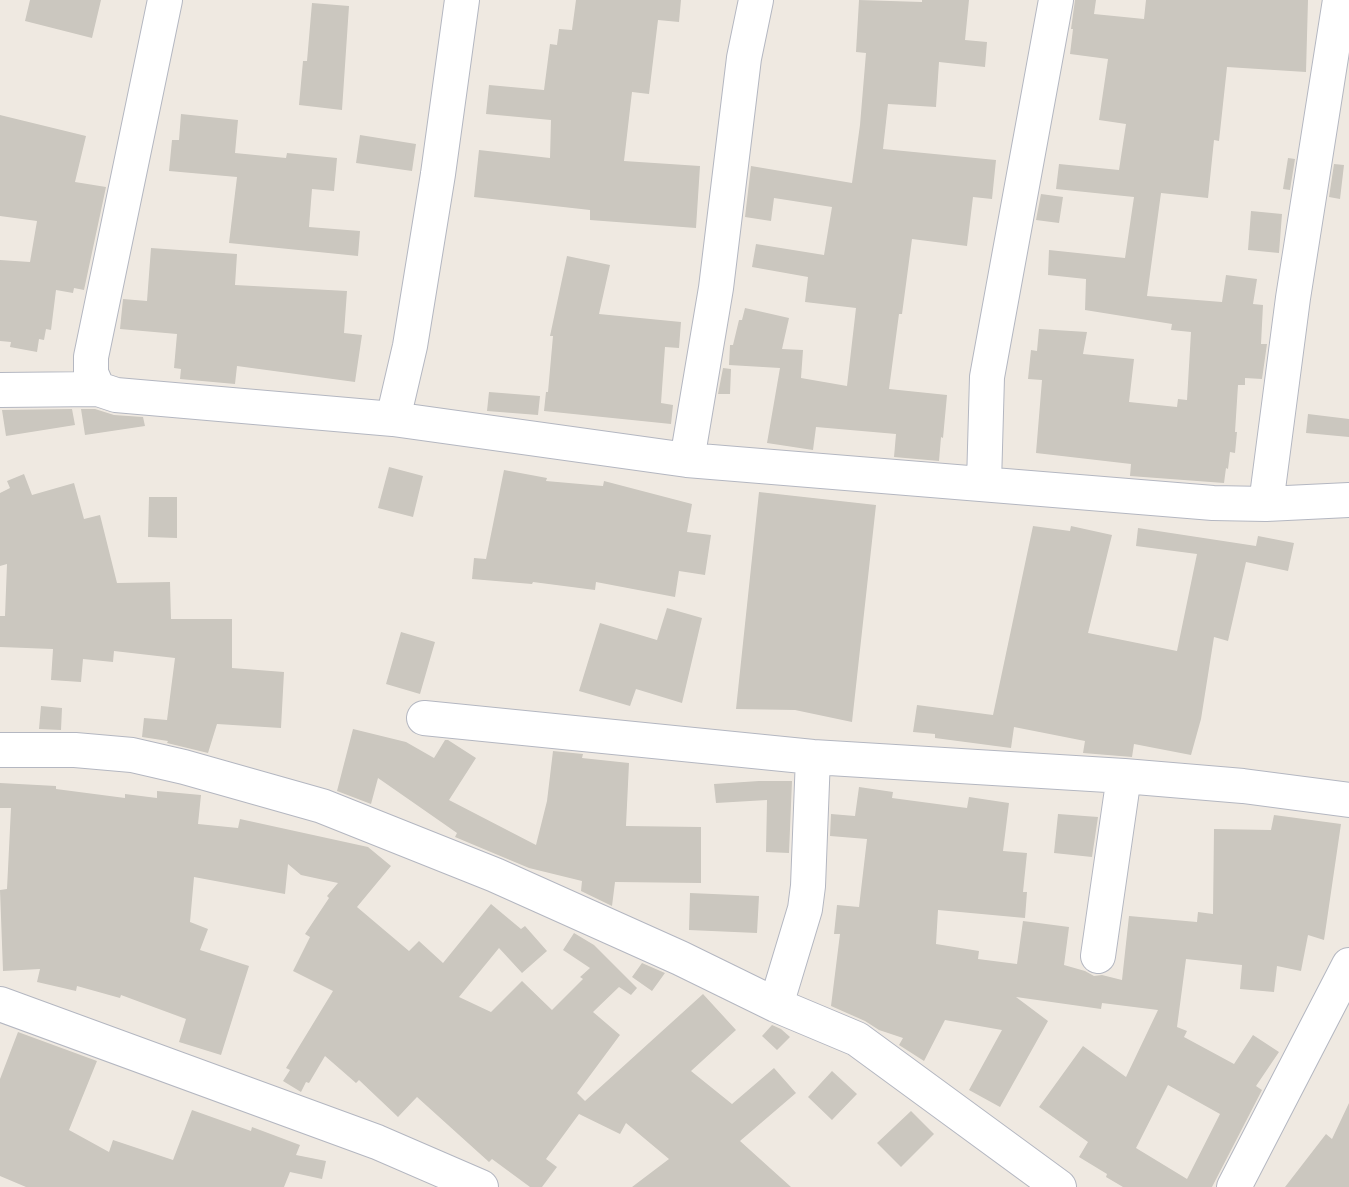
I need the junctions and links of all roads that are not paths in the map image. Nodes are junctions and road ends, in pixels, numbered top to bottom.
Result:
1 (165, 0) edge
2 (462, 0) edge
3 (756, 0) edge
4 (1056, 0) edge
5 (1340, 0) edge
6 (98, 389) junction
7 (0, 390) edge
8 (393, 419) junction
9 (687, 460) junction
10 (984, 483) junction
11 (1349, 500) edge
12 (1266, 504) junction
13 (424, 718) dead end
14 (0, 750) edge
15 (813, 757) junction
16 (1124, 776) junction
17 (1349, 800) edge
18 (1098, 956) dead end
19 (1349, 965) edge
20 (0, 1004) edge
21 (776, 1005) junction
22 (481, 1187) edge
23 (1059, 1187) edge
24 (1234, 1187) edge

1 - 6 street
2 - 8 street
3 - 9 street
4 - 10 street
5 - 12 street
6 - 7 street
6 - 8 street
8 - 9 street
9 - 10 street
10 - 12 street
11 - 12 street
13 - 15 street
14 - 21 street
15 - 16 street
15 - 21 street
16 - 17 street
16 - 18 street
19 - 24 street
20 - 22 street
21 - 23 street

